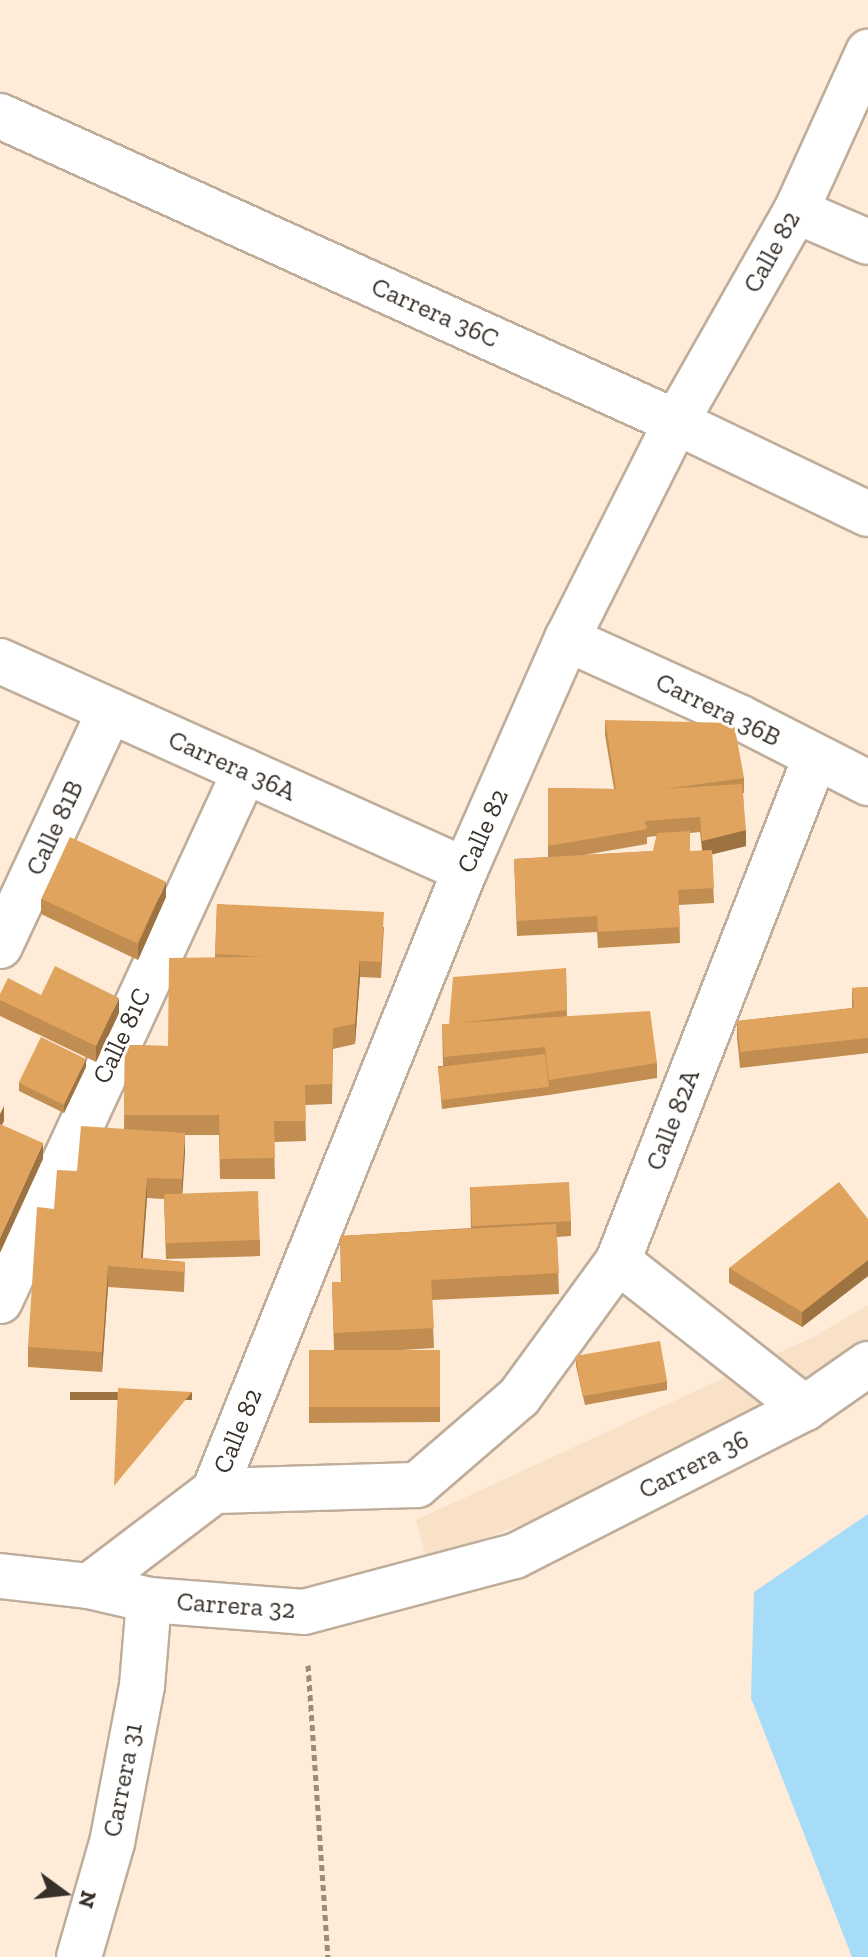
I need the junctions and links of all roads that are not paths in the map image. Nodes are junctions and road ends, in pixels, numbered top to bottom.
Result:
1 (868, 52) edge
2 (0, 116) edge
3 (796, 211) junction
4 (868, 242) edge
5 (676, 422) junction
6 (868, 514) edge
7 (567, 639) junction
8 (0, 661) edge
9 (110, 710) junction
10 (815, 758) junction
11 (245, 771) junction
12 (868, 783) edge
13 (465, 870) junction
14 (0, 946) edge
15 (618, 1261) junction
16 (0, 1301) edge
17 (868, 1364) edge
18 (805, 1408) junction
19 (214, 1491) junction
20 (515, 1556) joint
21 (0, 1576) edge
22 (89, 1586) junction
23 (149, 1600) junction
24 (79, 1957) edge

1 - 3 street, Calle 82
2 - 5 street, Carrera 36C
3 - 4 street
3 - 5 street, Calle 82
5 - 6 street, Carrera 36C
5 - 7 street, Calle 82
7 - 10 street, Carrera 36B
7 - 13 street, Calle 82
8 - 9 street, Carrera 36A
9 - 11 street, Carrera 36A
9 - 14 street, Calle 81B
10 - 12 street, Carrera 36B
10 - 15 street, Calle 82A
11 - 13 street, Carrera 36A
11 - 16 street, Calle 81C
13 - 19 street, Calle 82
15 - 18 street
15 - 19 street, Calle 82A
17 - 18 street, Carrera 36
18 - 20 street, Carrera 36
19 - 22 street, Calle 82
20 - 23 street, Carrera 32
21 - 22 street, Carrera 32
22 - 23 street, Carrera 32
23 - 24 street, Carrera 31

